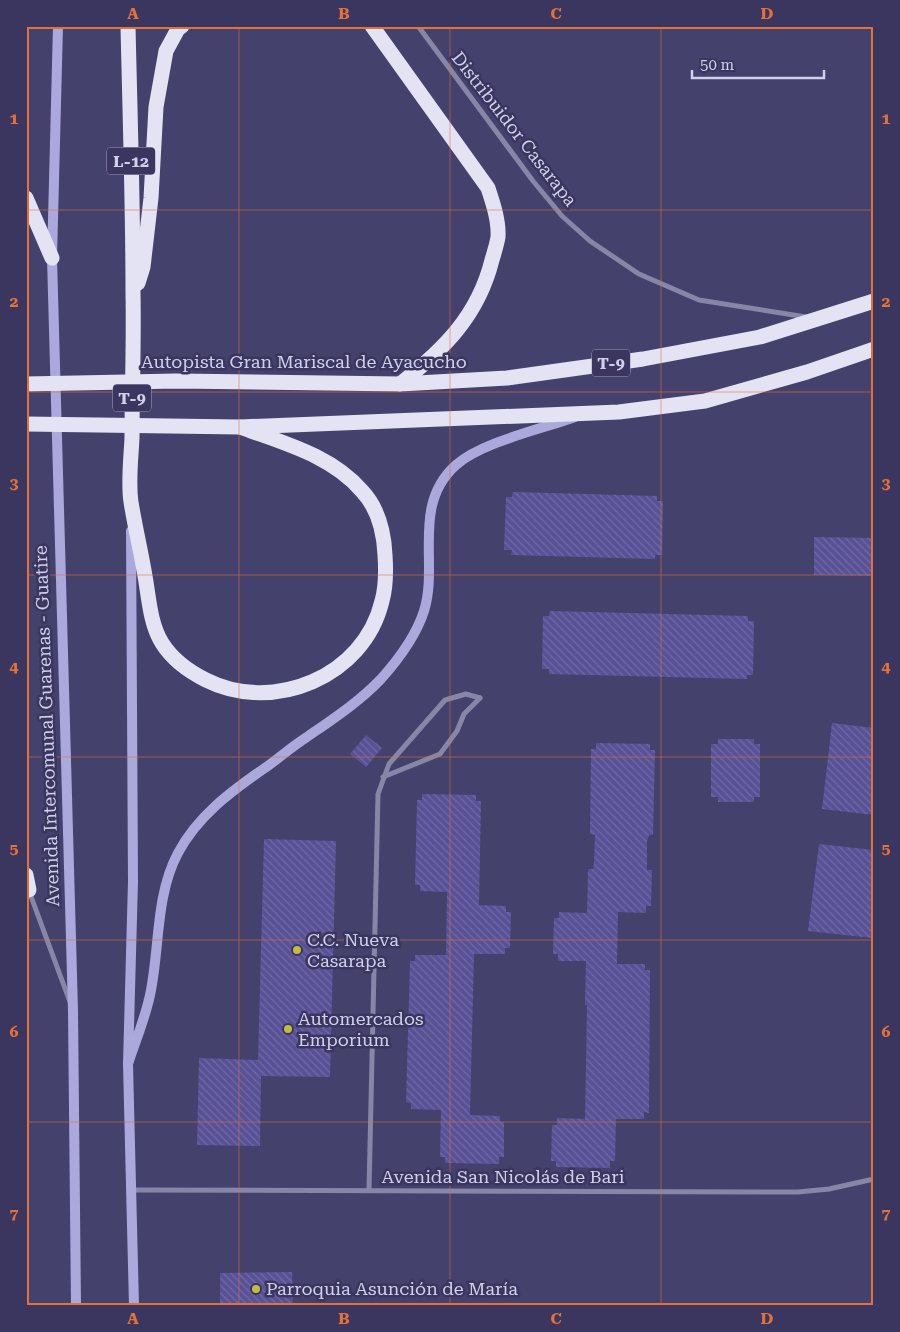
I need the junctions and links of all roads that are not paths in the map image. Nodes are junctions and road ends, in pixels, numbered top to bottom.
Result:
1 (58, 26) edge
2 (128, 26) edge
3 (182, 26) edge
4 (372, 26) edge
5 (418, 26) edge
6 (26, 198) edge
7 (52, 258) junction
8 (134, 296) junction
9 (874, 301) edge
10 (817, 319) junction
11 (874, 350) edge
12 (26, 384) edge
13 (400, 384) junction
14 (585, 414) junction
15 (26, 424) edge
16 (240, 427) junction
17 (131, 500) junction
18 (383, 777) junction
19 (26, 875) edge
20 (27, 890) edge
21 (73, 1011) junction
22 (128, 1064) junction
23 (874, 1179) edge
24 (131, 1190) junction
25 (369, 1190) junction
26 (76, 1306) edge
27 (134, 1306) edge

1 - 7 main road, Avenida Intercomunal Guarenas - Guatire
2 - 8 highway, L-12
3 - 8 highway
4 - 13 highway
5 - 10 street, Distribuidor Casarapa
6 - 7 highway
7 - 21 main road, Avenida Intercomunal Guarenas - Guatire
8 - 17 highway, T-9
9 - 10 highway, Autopista Gran Mariscal de Ayacucho / T-9
10 - 13 highway, Autopista Gran Mariscal de Ayacucho / T-9
11 - 14 highway, T-9
12 - 13 highway, Autopista Gran Mariscal de Ayacucho / T-9
14 - 16 highway, T-9
14 - 22 main road
15 - 16 highway, T-9
16 - 17 highway
17 - 22 main road, T-9
18 - 18 street
18 - 25 street
19 - 20 highway
20 - 21 street
21 - 26 main road, Avenida Intercomunal Guarenas - Guatire
22 - 24 main road
23 - 25 street, Avenida San Nicolás de Bari
24 - 25 street, Avenida San Nicolás de Bari
24 - 27 main road

